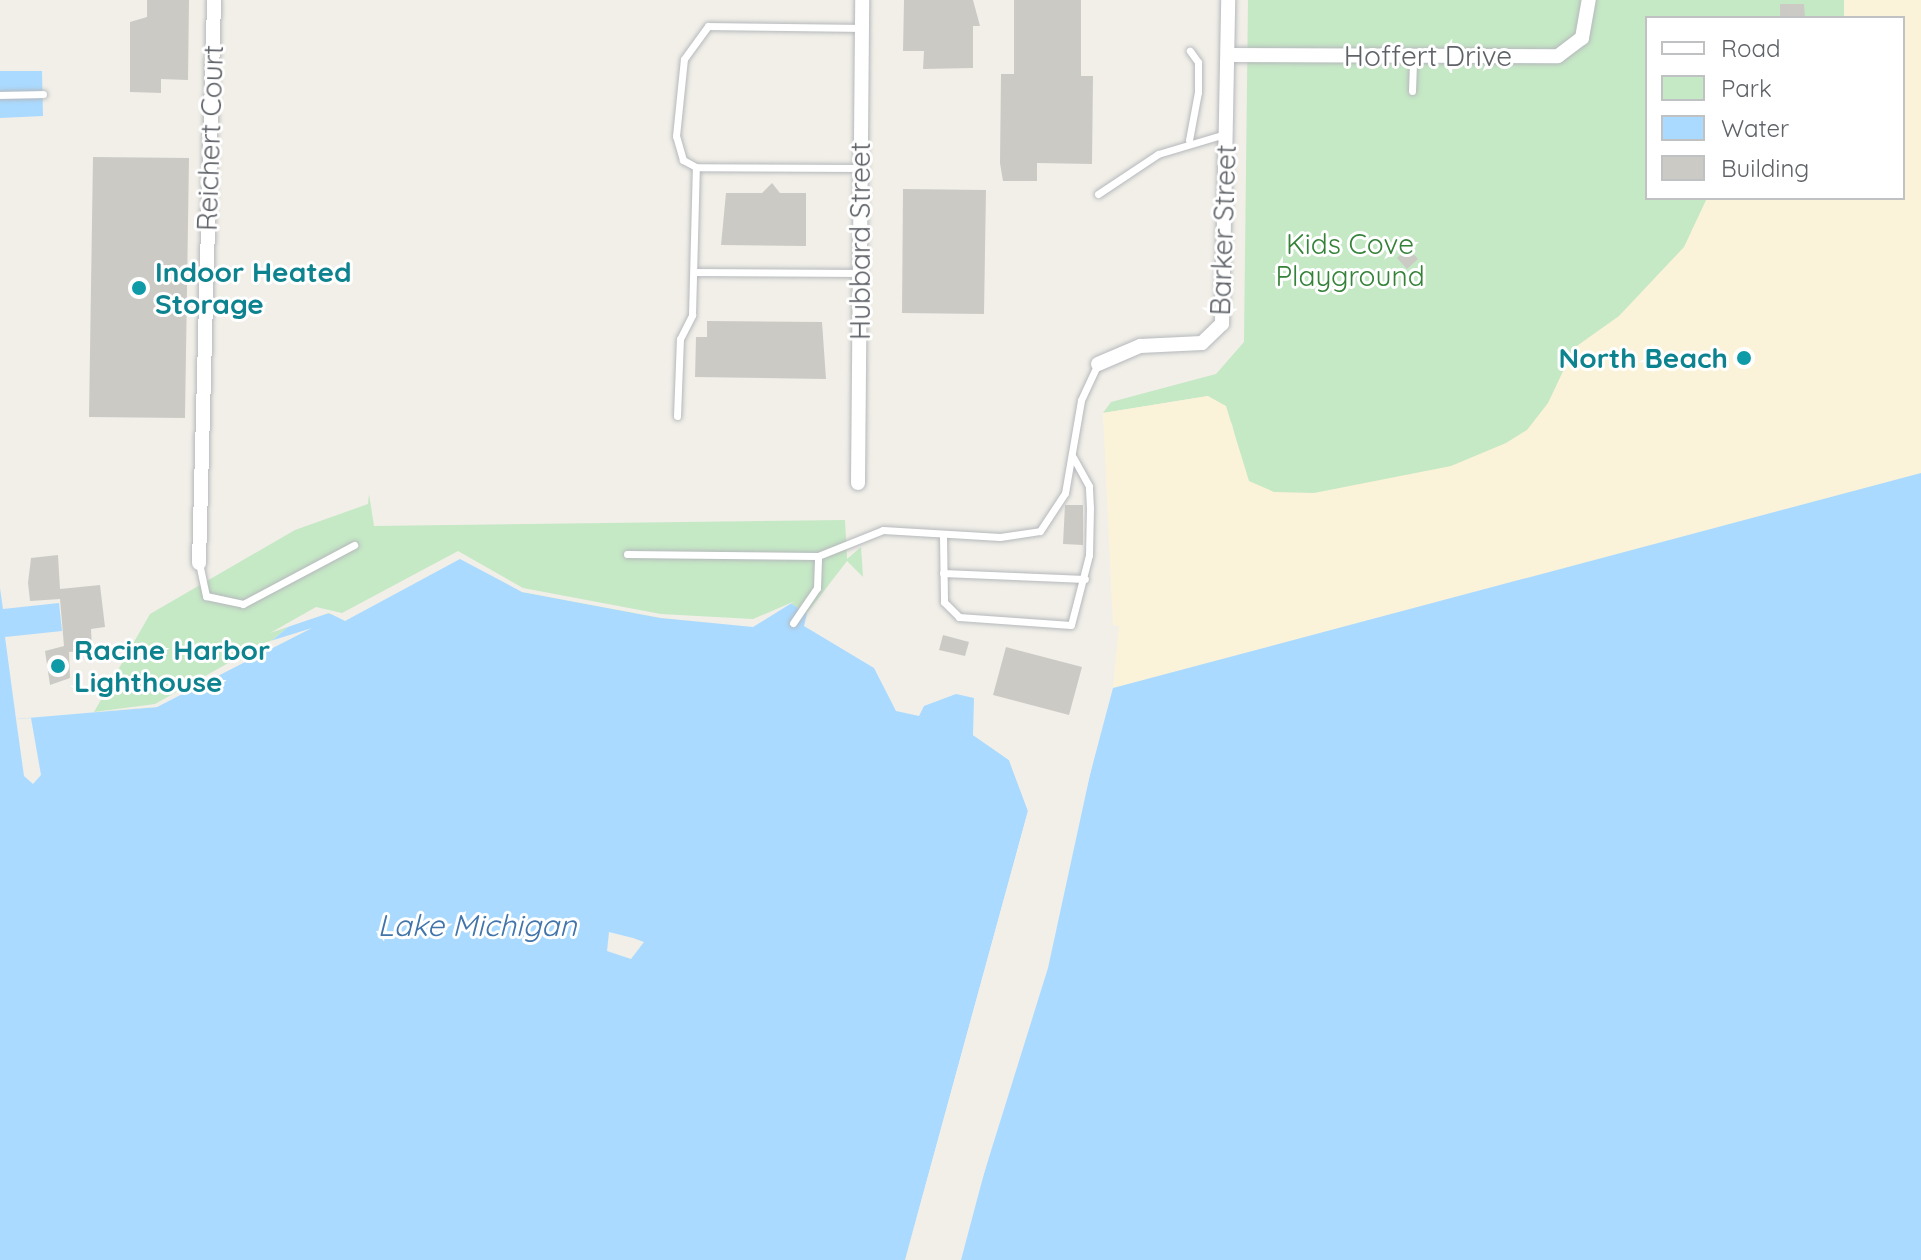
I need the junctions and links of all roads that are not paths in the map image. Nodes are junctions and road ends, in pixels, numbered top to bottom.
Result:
1 (214, 0) edge
2 (862, 0) edge
3 (1228, 0) edge
4 (1589, 0) edge
5 (862, 28) junction
6 (1190, 51) dead end
7 (1228, 55) junction
8 (1413, 56) junction
9 (1412, 91) dead end
10 (43, 94) dead end
11 (0, 95) edge
12 (1227, 134) junction
13 (1189, 140) junction
14 (696, 167) junction
15 (861, 168) junction
16 (1098, 194) dead end
17 (695, 272) junction
18 (860, 273) junction
19 (1098, 364) joint
20 (677, 416) dead end
21 (1073, 457) junction
22 (858, 483) dead end
23 (943, 536) junction
24 (354, 545) dead end
25 (627, 554) dead end
26 (818, 556) junction
27 (199, 563) joint
28 (943, 573) junction
29 (1085, 579) junction
30 (793, 623) dead end

1 - 27 street, Reichert Court
2 - 5 street, Hubbard Street
3 - 7 street, Barker Street
4 - 8 street, Hoffert Drive
5 - 14 lane
5 - 15 street, Hubbard Street
6 - 13 lane
7 - 8 street, Hoffert Drive
7 - 12 street, Barker Street
8 - 9 lane
10 - 11 lane
12 - 13 lane
12 - 19 street, Barker Street
13 - 16 lane
14 - 15 lane
14 - 17 lane
15 - 18 street, Hubbard Street
17 - 18 lane
17 - 20 lane
18 - 22 street, Hubbard Street
19 - 21 lane
21 - 23 lane
21 - 29 lane
23 - 26 lane
23 - 28 lane
24 - 27 lane
25 - 26 lane
26 - 30 lane
28 - 29 lane
28 - 29 lane

